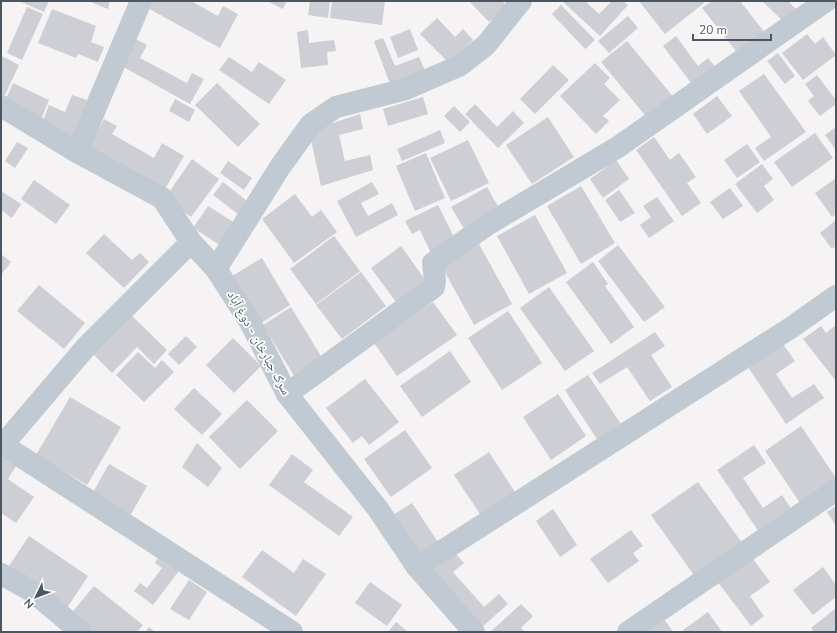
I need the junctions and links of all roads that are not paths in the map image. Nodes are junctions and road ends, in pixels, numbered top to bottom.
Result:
1 (141, 1) edge
2 (521, 1) edge
3 (826, 1) edge
4 (1, 106) edge
5 (77, 152) junction
6 (190, 242) junction
7 (216, 269) junction
8 (836, 296) edge
9 (287, 394) junction
10 (2, 446) edge
11 (836, 490) edge
12 (417, 567) junction
13 (1, 574) edge
14 (82, 632) edge
15 (292, 632) edge
16 (474, 632) edge
17 (628, 632) edge

1 - 5 street
2 - 7 street
3 - 9 street
4 - 5 street, سرک جبارخان - دوغ آباد
5 - 6 street, سرک جبارخان - دوغ آباد
6 - 7 street, سرک جبارخان - دوغ آباد
6 - 10 street
7 - 9 street, سرک جبارخان - دوغ آباد
8 - 12 street
9 - 12 street, سرک جبارخان - دوغ آباد
10 - 15 street
11 - 17 street
12 - 16 street, سرک جبارخان - دوغ آباد
13 - 14 street

